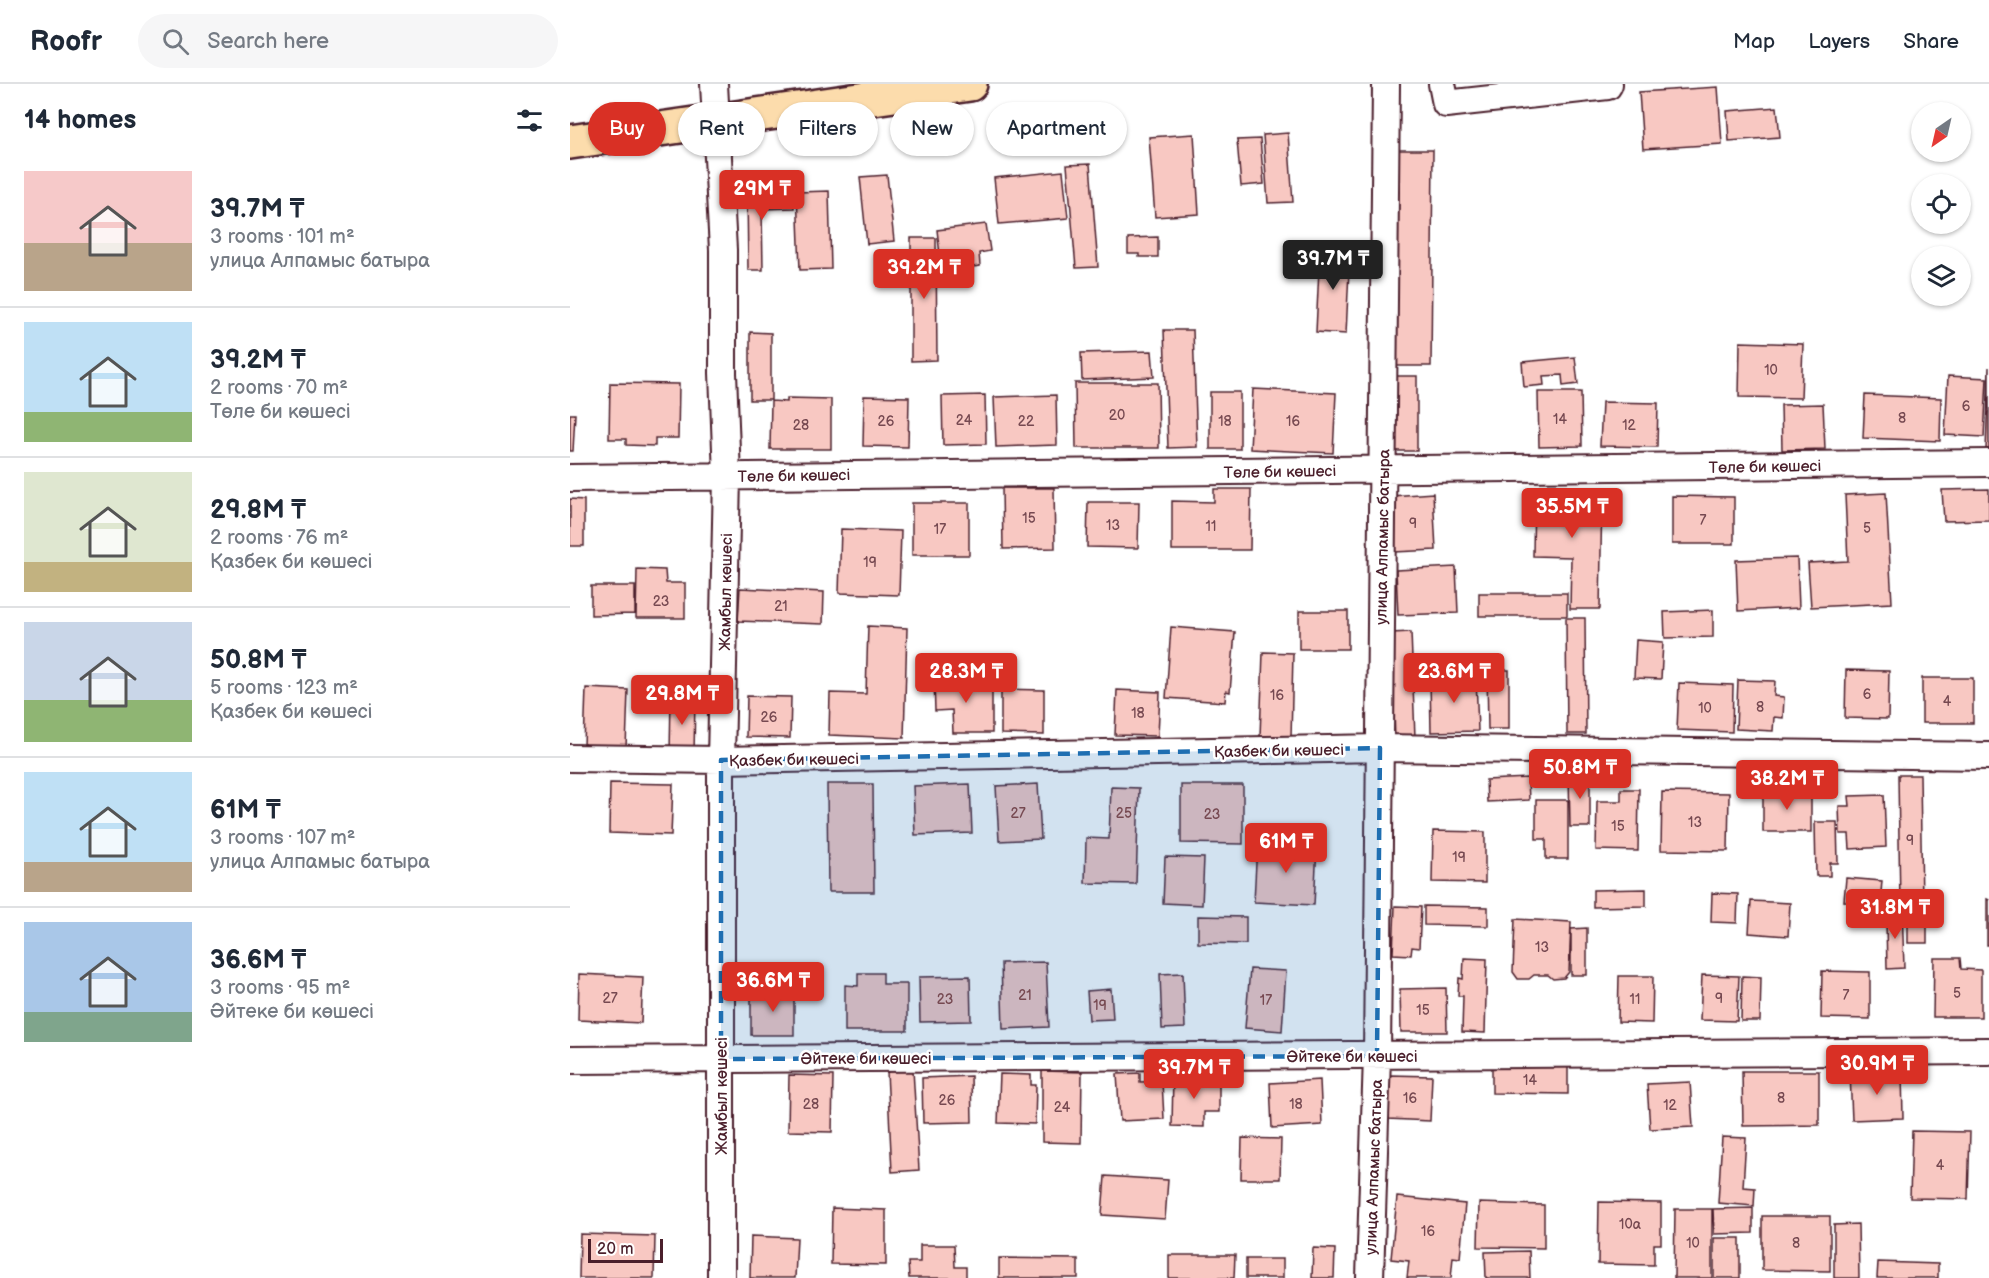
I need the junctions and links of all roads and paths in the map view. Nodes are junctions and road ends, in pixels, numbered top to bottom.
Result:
1 (714, 84) edge
2 (970, 84) edge
3 (1386, 84) edge
4 (1442, 84) edge
5 (1609, 84) edge
6 (715, 102) edge
7 (765, 115) edge
8 (678, 127) edge
9 (570, 142) edge
10 (718, 156) edge
11 (1989, 463) edge
12 (1382, 470) junction
13 (727, 476) junction
14 (570, 478) edge
15 (1380, 748) junction
16 (1989, 756) edge
17 (570, 758) edge
18 (721, 760) junction
19 (1989, 1051) edge
20 (1377, 1056) junction
21 (721, 1059) junction
22 (570, 1060) edge
23 (721, 1278) edge
24 (1370, 1278) edge

1 - 6 street, Жамбыл көшесі
2 - 7 highway
3 - 12 street, улица Алпамыс батыра
4 - 5 street
8 - 9 highway
10 - 13 street, Жамбыл көшесі
11 - 12 street, Төле би көшесі
12 - 13 street, Төле би көшесі
12 - 15 street, улица Алпамыс батыра
13 - 14 street, Төле би көшесі
13 - 18 street, Жамбыл көшесі
15 - 16 street, Қазбек би көшесі
15 - 18 street, Қазбек би көшесі
15 - 20 street, улица Алпамыс батыра
17 - 18 street, Қазбек би көшесі
18 - 21 street, Жамбыл көшесі
19 - 20 street, Әйтеке би көшесі
20 - 21 street, Әйтеке би көшесі
20 - 24 street, улица Алпамыс батыра
21 - 22 street, Әйтеке би көшесі
21 - 23 street, Жамбыл көшесі

